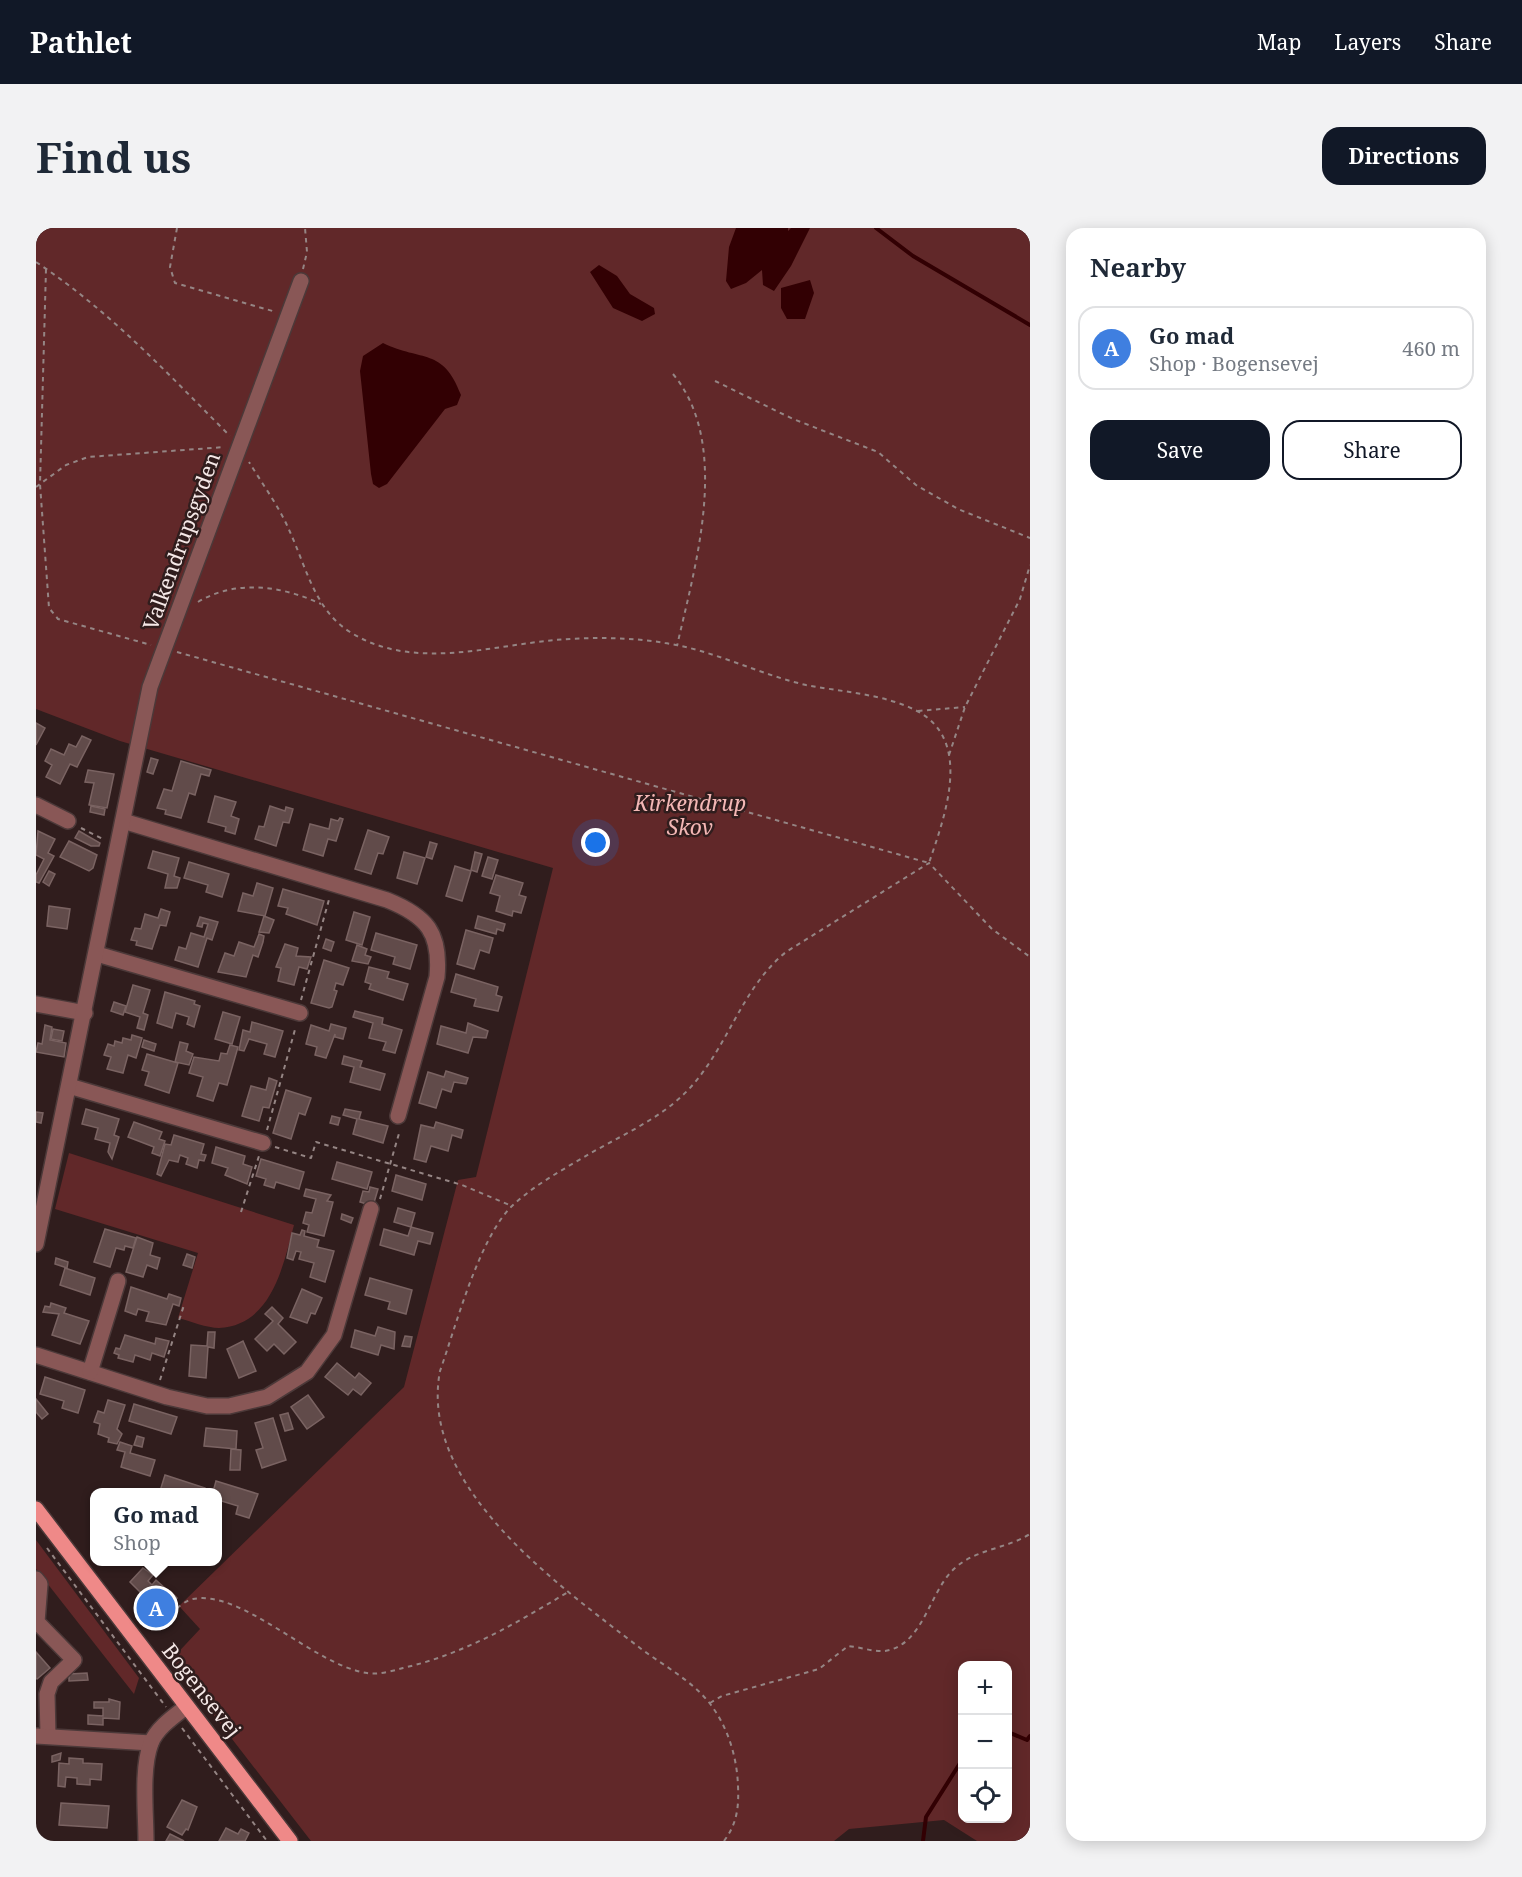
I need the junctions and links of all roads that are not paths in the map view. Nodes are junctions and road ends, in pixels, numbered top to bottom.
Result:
1 (301, 281) road end
2 (36, 805) edge
3 (68, 821) road end
4 (123, 821) junction
5 (97, 954) junction
6 (36, 1004) edge
7 (85, 1012) junction
8 (300, 1013) road end
9 (69, 1086) junction
10 (398, 1116) road end
11 (263, 1143) road end
12 (371, 1209) road end
13 (36, 1244) edge
14 (118, 1281) dead end
15 (36, 1355) edge
16 (90, 1372) junction
17 (36, 1509) edge
18 (36, 1579) edge
19 (186, 1707) junction
20 (42, 1736) edge
21 (151, 1743) junction
22 (146, 1841) edge
23 (290, 1841) edge

1 - 4 street, Valkendrupsgyden
2 - 3 street
4 - 5 street, Valkendrupsgyden
4 - 10 street
5 - 7 street, Valkendrupsgyden
5 - 8 street
6 - 7 street
7 - 9 street, Valkendrupsgyden
9 - 11 street
9 - 13 street, Valkendrupsgyden
12 - 16 street
14 - 16 street
15 - 16 street
17 - 19 main road, Bogensevej
18 - 20 street
19 - 21 street
19 - 23 main road, Bogensevej
20 - 21 street
21 - 22 street

